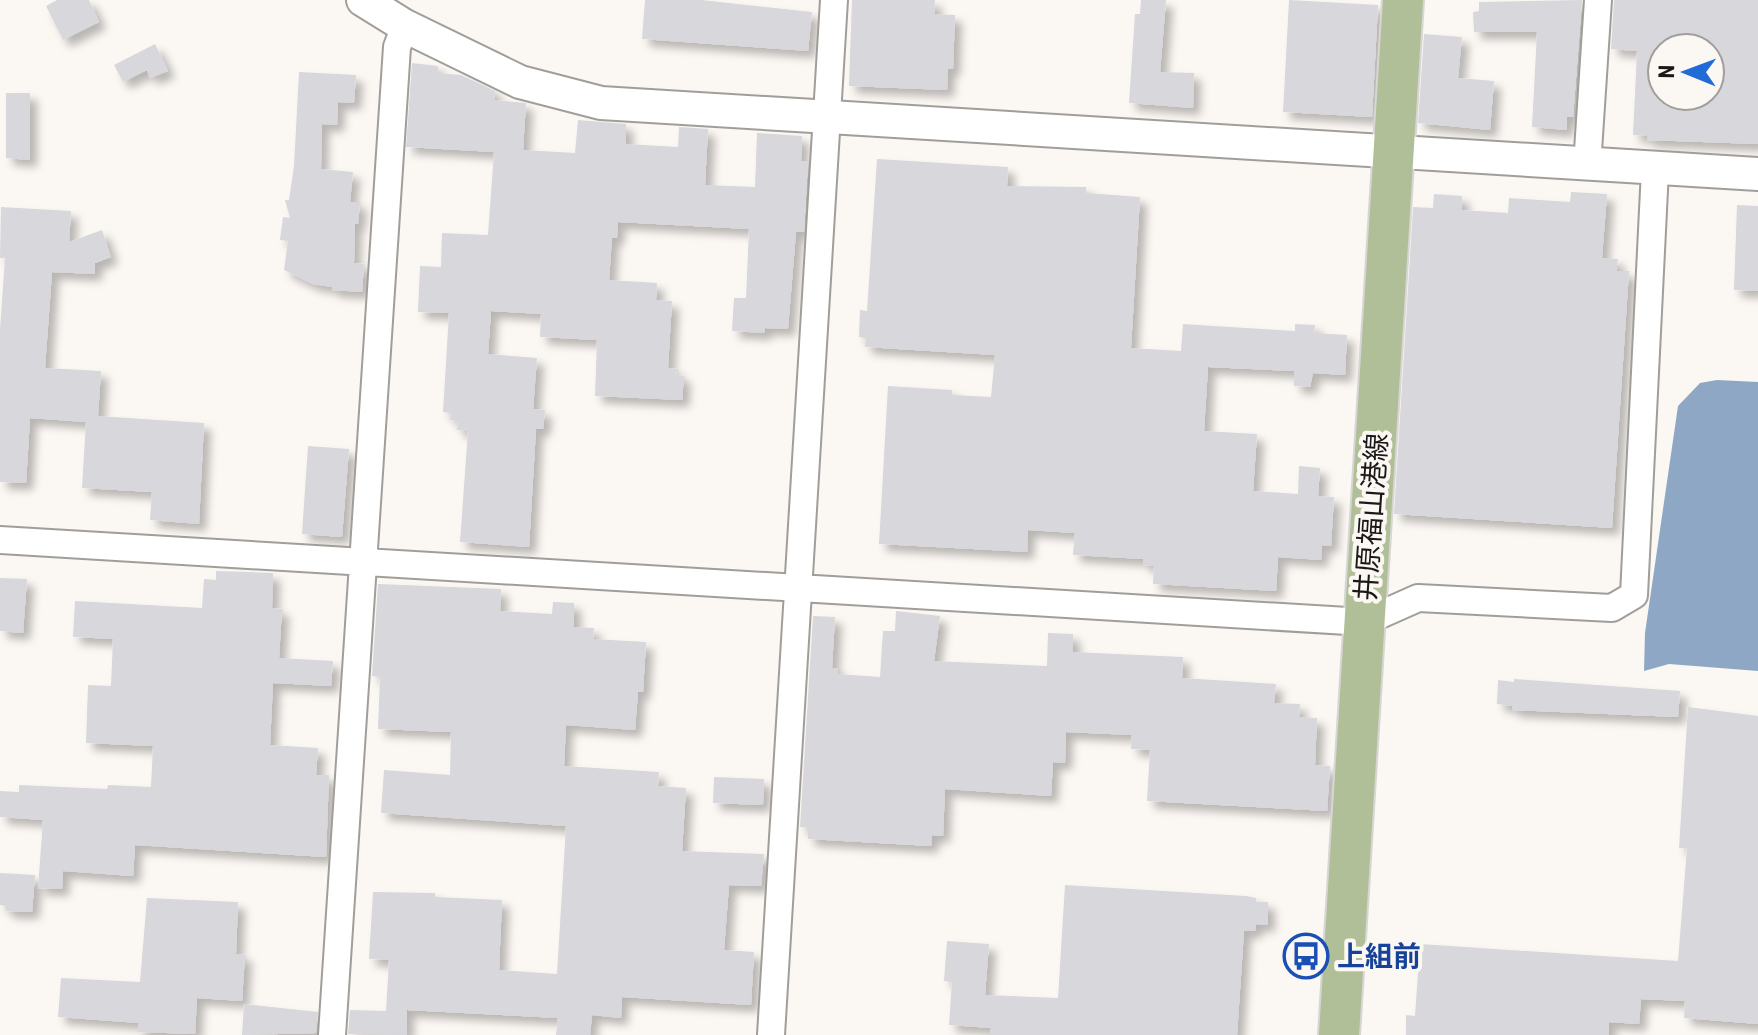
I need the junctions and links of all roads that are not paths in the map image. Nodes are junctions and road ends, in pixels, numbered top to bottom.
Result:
1 (363, 0) edge
2 (834, 0) edge
3 (1403, 0) edge
4 (1598, 0) edge
5 (405, 26) junction
6 (826, 117) junction
7 (1395, 151) junction
8 (1587, 166) junction
9 (1655, 170) junction
10 (1758, 174) edge
11 (0, 540) edge
12 (363, 561) junction
13 (800, 587) junction
14 (1364, 622) junction
15 (332, 1035) edge
16 (771, 1035) edge
17 (1339, 1035) edge

1 - 5 street
2 - 6 street
3 - 7 main road, 井原福山港線
4 - 8 street
5 - 6 street
5 - 12 street
6 - 7 street
6 - 13 street
7 - 8 street
7 - 14 main road, 井原福山港線
8 - 9 street
9 - 10 street
9 - 14 street
11 - 12 street
12 - 13 street
12 - 15 street
13 - 14 street
13 - 16 street
14 - 17 main road, 井原福山港線

